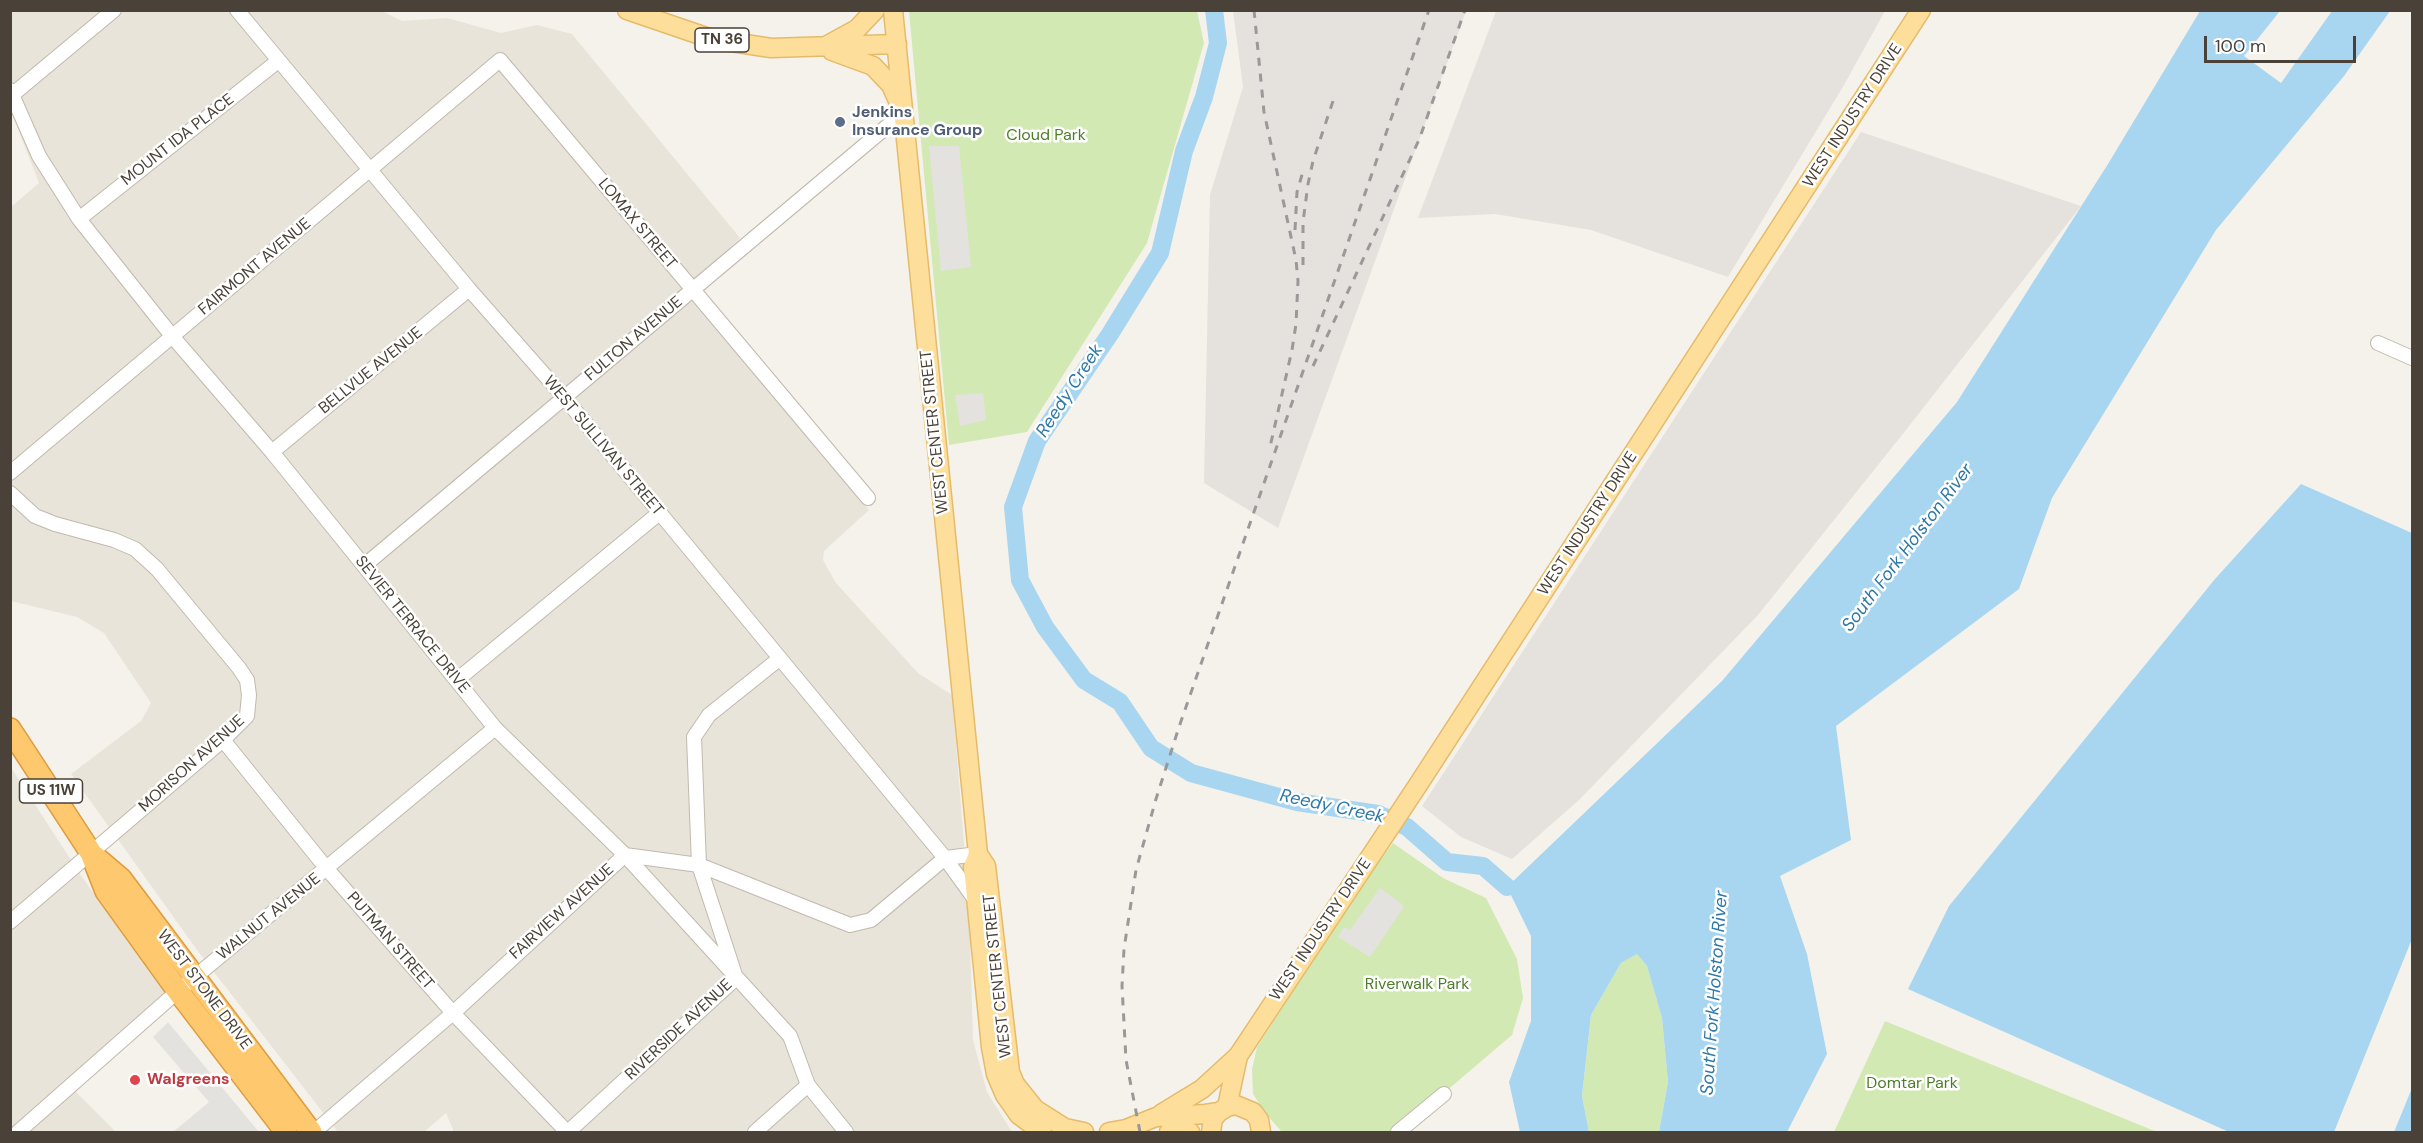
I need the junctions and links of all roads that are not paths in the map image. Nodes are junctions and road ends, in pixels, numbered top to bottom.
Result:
1 (114, 10) edge
2 (237, 10) edge
3 (627, 10) edge
4 (875, 10) edge
5 (894, 10) edge
6 (1921, 10) edge
7 (897, 44) junction
8 (821, 48) junction
9 (500, 60) joint
10 (278, 61) junction
11 (11, 93) edge
12 (903, 113) junction
13 (371, 170) junction
14 (79, 219) junction
15 (469, 289) junction
16 (693, 291) junction
17 (172, 336) junction
18 (2378, 343) dead end
19 (2412, 358) edge
20 (564, 397) junction
21 (272, 452) junction
22 (10, 473) edge
23 (10, 493) edge
24 (868, 498) dead end
25 (658, 514) junction
26 (364, 566) junction
27 (779, 659) junction
28 (457, 680) junction
29 (495, 728) junction
30 (10, 729) edge
31 (223, 740) junction
32 (91, 853) junction
33 (978, 854) junction
34 (625, 855) junction
35 (945, 858) junction
36 (699, 866) junction
37 (327, 869) junction
38 (976, 901) junction
39 (10, 922) edge
40 (195, 977) junction
41 (736, 978) junction
42 (178, 991) junction
43 (453, 1013) junction
44 (1252, 1035) junction
45 (1239, 1056) junction
46 (808, 1085) junction
47 (1444, 1094) dead end
48 (1223, 1109) junction
49 (1250, 1110) junction
50 (1156, 1116) junction
51 (18, 1132) edge
52 (286, 1132) edge
53 (313, 1132) edge
54 (567, 1132) edge
55 (755, 1132) edge
56 (846, 1132) edge
57 (1042, 1132) edge
58 (1075, 1132) edge
59 (1109, 1132) edge
60 (1169, 1132) edge
61 (1190, 1132) edge
62 (1211, 1132) edge
63 (1261, 1132) edge
64 (1398, 1132) edge

1 - 11 street
2 - 10 street, WEST SULLIVAN STREET
3 - 8 main road, TN 36
4 - 8 main road
5 - 7 main road, WEST CENTER STREET
6 - 44 main road, WEST INDUSTRY DRIVE
7 - 8 main road, TN 36
7 - 12 main road, WEST CENTER STREET
8 - 12 main road
9 - 13 street, FAIRMONT AVENUE
9 - 16 street, LOMAX STREET
10 - 13 street, WEST SULLIVAN STREET
10 - 14 street, MOUNT IDA PLACE
11 - 14 street, SEVIER TERRACE DRIVE
12 - 16 street, FULTON AVENUE
12 - 33 main road, WEST CENTER STREET
13 - 15 street, WEST SULLIVAN STREET
13 - 17 street, FAIRMONT AVENUE
14 - 17 street, SEVIER TERRACE DRIVE
15 - 20 street, WEST SULLIVAN STREET
15 - 21 street, BELLVUE AVENUE
16 - 20 street, FULTON AVENUE
16 - 24 street, LOMAX STREET
17 - 21 street, SEVIER TERRACE DRIVE
17 - 22 street, FAIRMONT AVENUE
18 - 19 street
20 - 25 street, WEST SULLIVAN STREET
20 - 26 street, FULTON AVENUE
21 - 26 street, SEVIER TERRACE DRIVE
23 - 31 street, MORISON AVENUE
25 - 27 street, WEST SULLIVAN STREET
25 - 28 street
26 - 28 street, SEVIER TERRACE DRIVE
27 - 35 street, WEST SULLIVAN STREET
27 - 36 street, RIVERSIDE AVENUE
28 - 29 street, SEVIER TERRACE DRIVE
29 - 34 street, SEVIER TERRACE DRIVE
29 - 37 street, WALNUT AVENUE
30 - 32 highway, WEST STONE DRIVE / US 11W
31 - 32 street, MORISON AVENUE
31 - 37 street, PUTMAN STREET
32 - 39 street, MORISON AVENUE
32 - 40 highway, WEST STONE DRIVE / US 11W
32 - 42 highway, WEST STONE DRIVE / US 11W
33 - 35 street
33 - 38 main road, WEST CENTER STREET
33 - 58 main road, WEST CENTER STREET
34 - 36 street, FAIRVIEW AVENUE
34 - 41 street, SEVIER TERRACE DRIVE
34 - 43 street, FAIRVIEW AVENUE
35 - 36 street, FAIRVIEW AVENUE
35 - 38 street, WEST SULLIVAN STREET
36 - 41 street, RIVERSIDE AVENUE
37 - 40 street, WALNUT AVENUE
37 - 43 street, PUTMAN STREET
38 - 57 main road, WEST CENTER STREET
40 - 42 street, WALNUT AVENUE
40 - 53 highway, WEST STONE DRIVE / US 11W
41 - 46 street, SEVIER TERRACE DRIVE
41 - 54 street, RIVERSIDE AVENUE
42 - 51 street, WALNUT AVENUE
42 - 52 highway, WEST STONE DRIVE / US 11W
43 - 53 street, FAIRVIEW AVENUE
43 - 54 street, PUTMAN STREET
44 - 45 main road, WEST INDUSTRY DRIVE
44 - 49 main road, WEST INDUSTRY DRIVE
45 - 48 main road, WEST INDUSTRY DRIVE
45 - 50 main road
46 - 55 street
46 - 56 street, SEVIER TERRACE DRIVE
47 - 64 street
48 - 49 main road
48 - 50 main road
48 - 62 main road, WEST INDUSTRY DRIVE
49 - 63 main road, WEST INDUSTRY DRIVE
50 - 59 main road
60 - 61 main road

